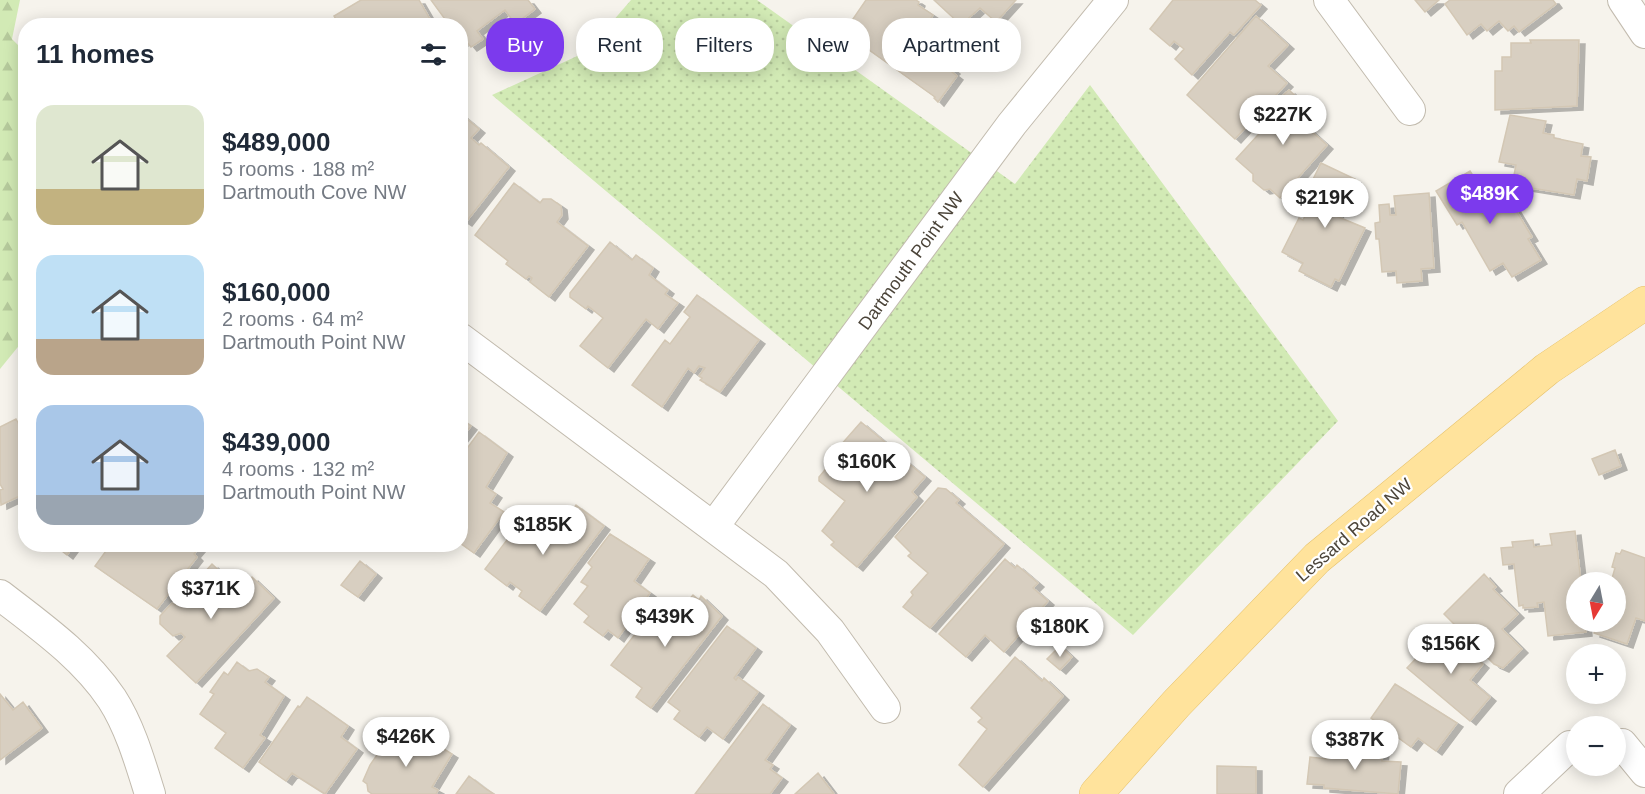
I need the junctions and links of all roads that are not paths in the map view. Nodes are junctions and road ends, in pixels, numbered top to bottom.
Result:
1 (1113, 0) edge
2 (1329, 0) edge
3 (1623, 0) edge
4 (1645, 33) edge
5 (1410, 110) dead end
6 (1645, 303) edge
7 (468, 345) edge
8 (714, 526) junction
9 (0, 595) edge
10 (885, 708) dead end
11 (1566, 749) edge
12 (1626, 749) edge
13 (1645, 772) edge
14 (150, 794) edge
15 (1096, 794) edge
16 (1519, 794) edge

1 - 8 street, Dartmouth Point NW
2 - 5 street
3 - 4 street
6 - 15 main road, Lessard Road NW
7 - 8 street
8 - 10 street
9 - 14 street
11 - 16 street
12 - 13 street

